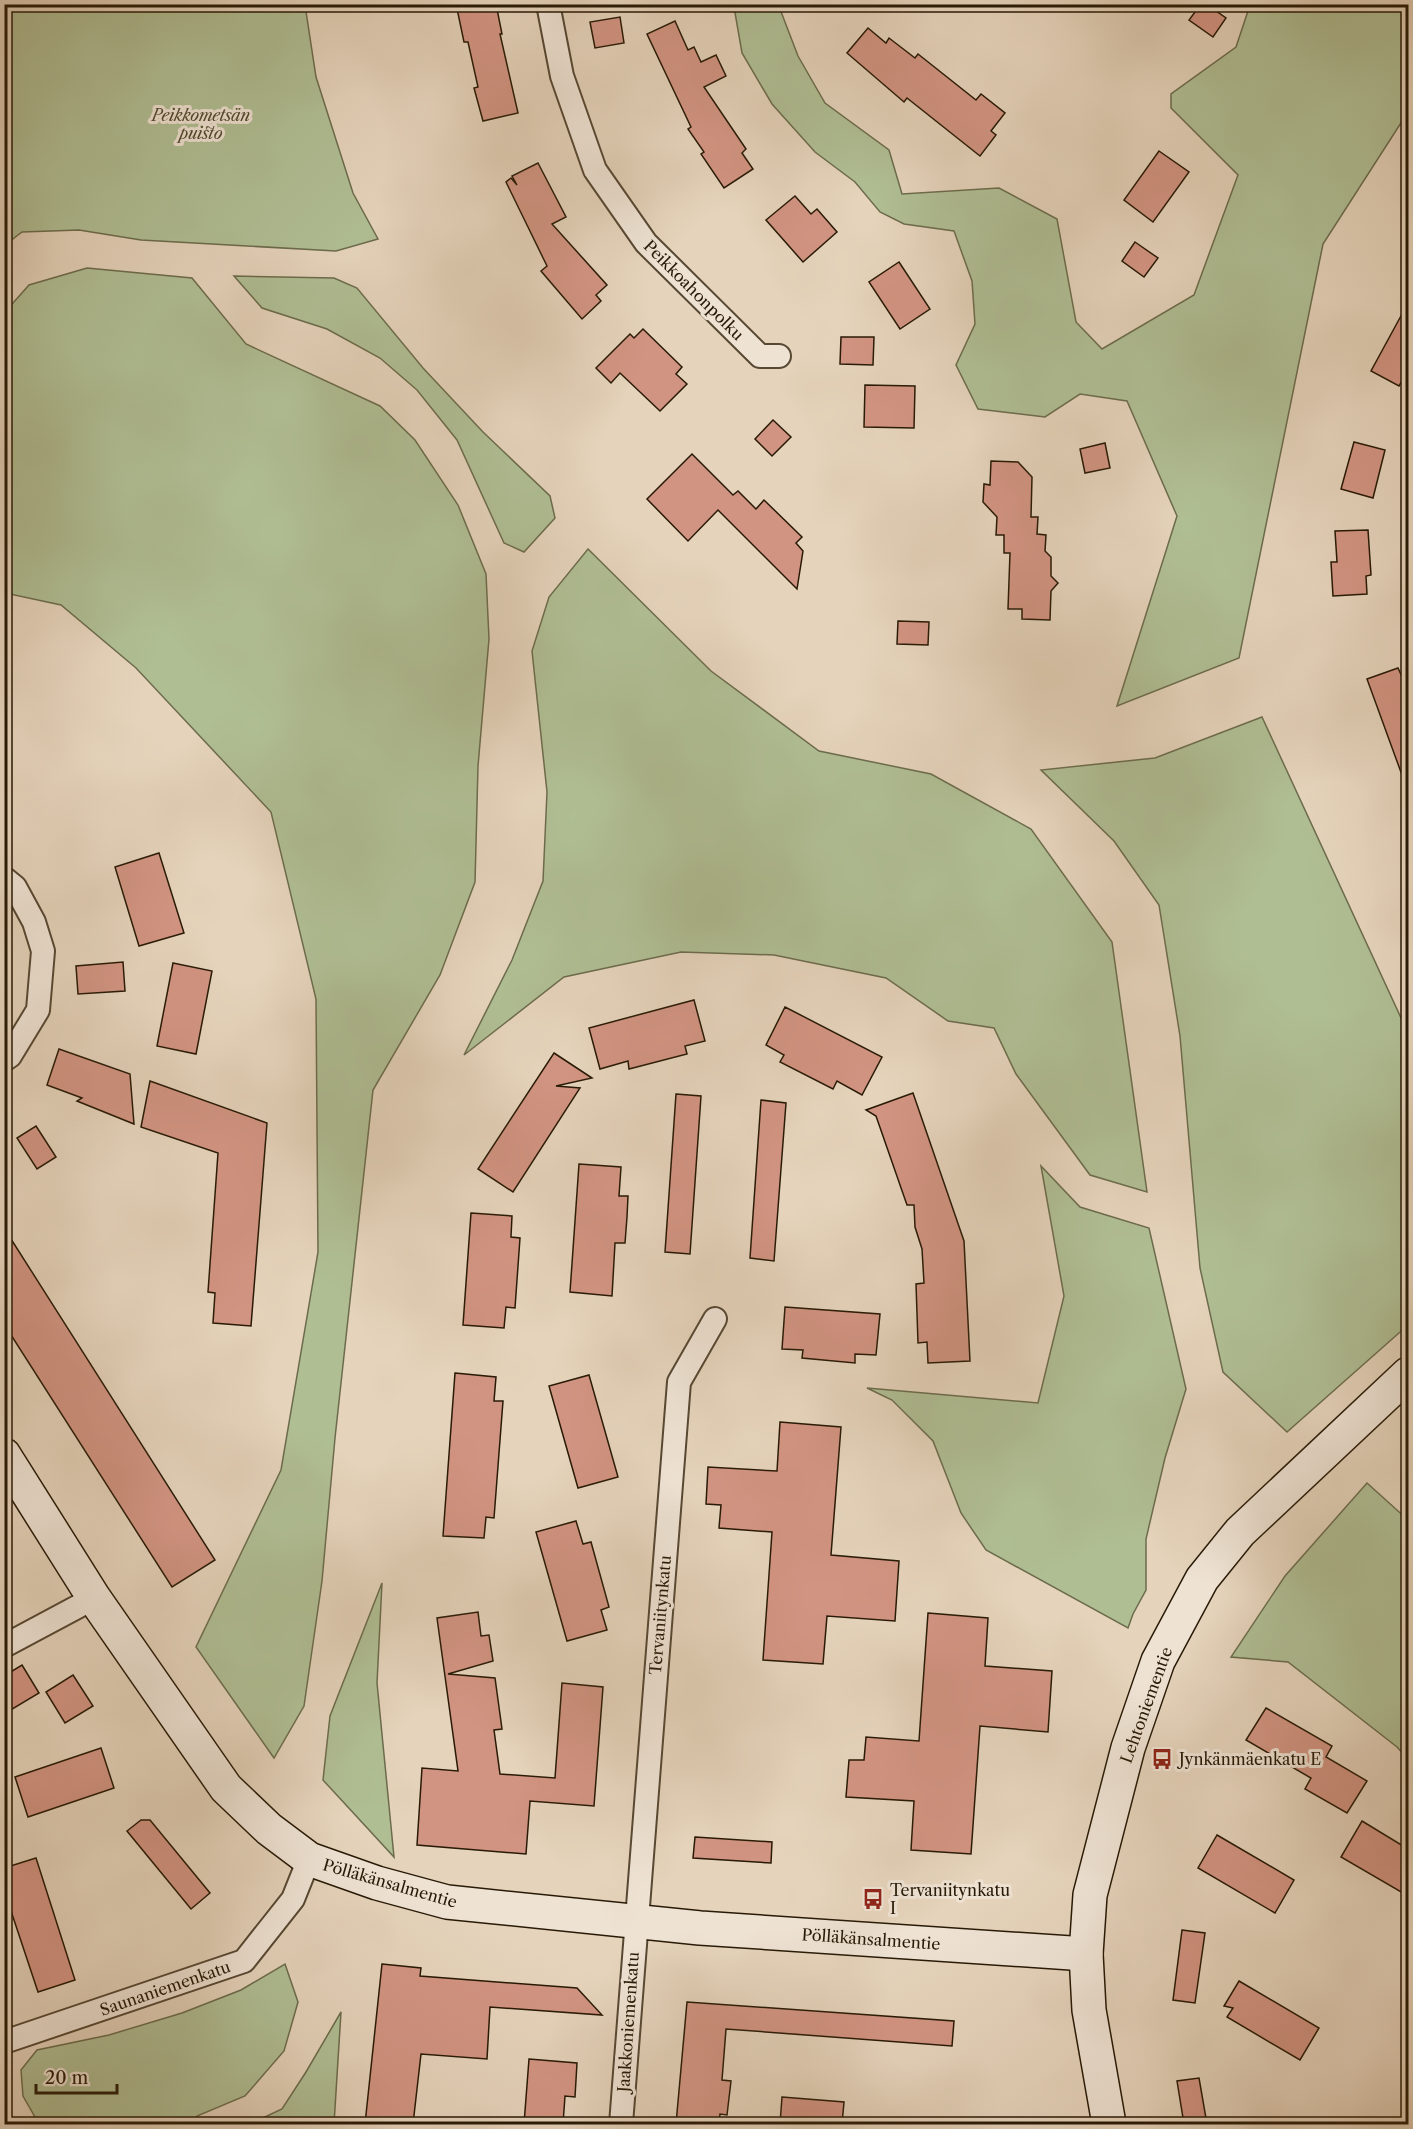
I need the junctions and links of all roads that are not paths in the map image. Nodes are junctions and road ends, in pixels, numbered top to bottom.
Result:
1 (548, 4) edge
2 (779, 356) dead end
3 (4, 878) edge
4 (4, 1060) edge
5 (715, 1319) dead end
6 (1408, 1374) edge
7 (4, 1455) edge
8 (94, 1598) junction
9 (4, 1646) edge
10 (309, 1859) junction
11 (635, 1920) junction
12 (1086, 1954) junction
13 (4, 2042) edge
14 (621, 2124) edge
15 (1109, 2124) edge

1 - 2 street, Peikkoahonpolku
3 - 4 street
5 - 11 street, Tervaniitynkatu
6 - 12 street, Lehtoniementie
7 - 8 street, Pölläkänsalmentie
8 - 9 street
8 - 10 street, Pölläkänsalmentie
10 - 11 street, Pölläkänsalmentie
10 - 13 street, Saunaniemenkatu
11 - 12 street, Pölläkänsalmentie
11 - 14 street, Jaakkoniemenkatu
12 - 15 street, Lehtoniementie

